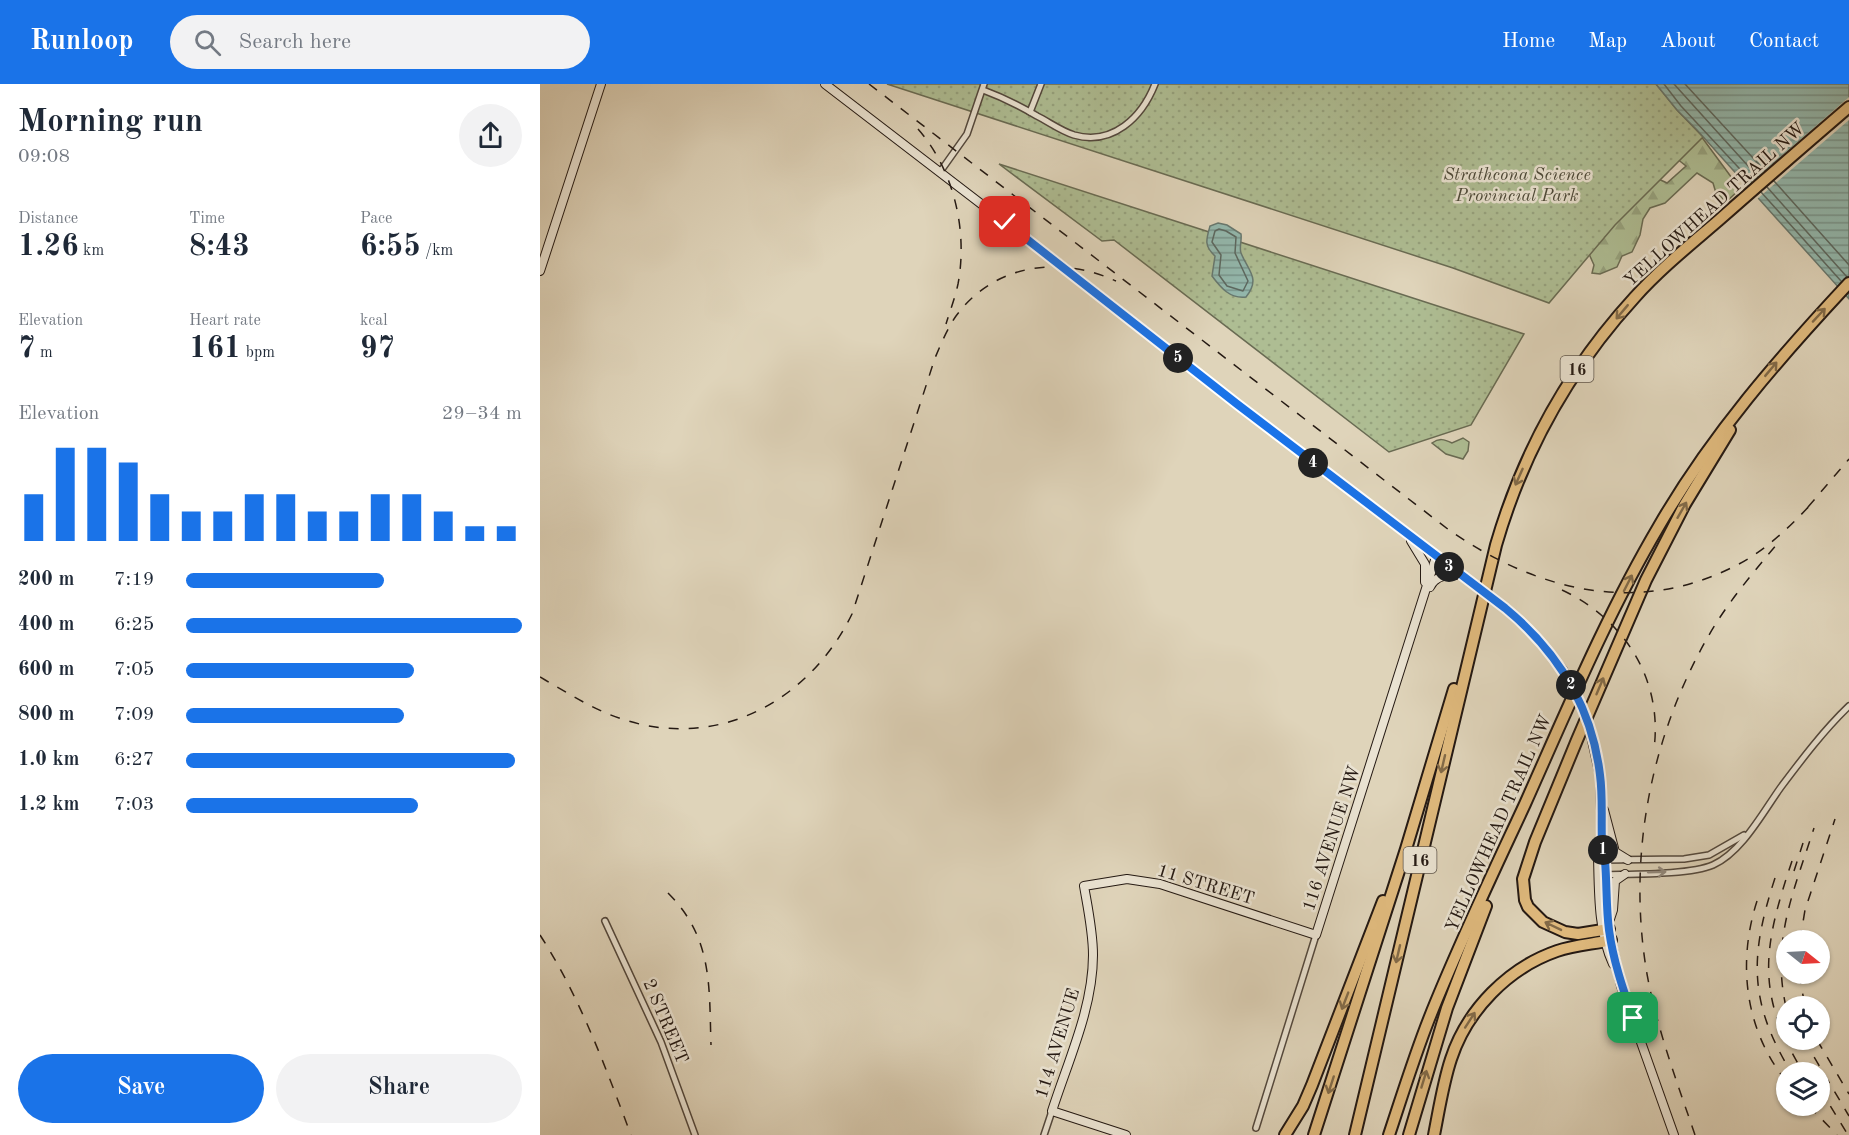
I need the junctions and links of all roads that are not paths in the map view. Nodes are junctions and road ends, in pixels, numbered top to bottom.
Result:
1 (601, 84) edge
2 (1041, 84) edge
3 (1155, 84) edge
4 (826, 85) edge
5 (984, 87) edge
6 (1849, 106) edge
7 (1030, 112) junction
8 (940, 172) junction
9 (540, 271) edge
10 (1849, 283) edge
11 (1751, 393) junction
12 (1407, 535) junction
13 (1436, 557) junction
14 (1461, 575) junction
15 (1423, 602) junction
16 (1481, 605) junction
17 (1849, 706) edge
18 (1601, 797) junction
19 (1524, 805) junction
20 (1748, 832) junction
21 (1406, 849) junction
22 (1602, 860) junction
23 (1628, 860) junction
24 (1625, 874) junction
25 (1602, 875) junction
26 (1084, 886) joint
27 (605, 921) dead end
28 (1607, 933) junction
29 (1316, 935) junction
30 (1052, 1111) junction
31 (1257, 1128) dead end
32 (1390, 1132) edge
33 (694, 1135) edge
34 (1044, 1135) edge
35 (1126, 1135) edge
36 (1285, 1135) edge
37 (1314, 1135) edge
38 (1355, 1135) edge
39 (1408, 1135) edge
40 (1434, 1135) edge
41 (1674, 1135) edge

1 - 9 main road
2 - 7 street
3 - 7 street
4 - 8 main road
5 - 7 street
5 - 8 street
6 -> 16 highway, YELLOWHEAD TRAIL NW / 16
8 - 12 main road
11 -> 10 highway, YELLOWHEAD TRAIL NW
19 -> 11 highway, YELLOWHEAD TRAIL NW
28 -> 11 highway
12 - 13 main road
12 - 15 main road
13 - 14 main road
13 - 15 main road, 116 AVENUE NW
14 - 15 main road
14 - 18 main road, bridge
15 - 29 main road, 116 AVENUE NW
16 - 21 highway
16 -> 38 highway, YELLOWHEAD TRAIL NW / 16
17 - 20 street
18 - 22 main road
18 - 23 main road
19 - 32 highway, YELLOWHEAD TRAIL NW
39 -> 19 highway
20 - 23 street
24 -> 20 street
21 -> 36 highway
21 -> 37 highway
22 - 23 street
22 - 25 main road
24 - 25 street
24 - 28 main road
25 - 28 main road
26 - 29 main road, 11 STREET
26 - 30 main road, 114 AVENUE
27 - 33 street, 2 STREET
40 -> 28 highway
28 - 41 main road
29 - 31 street, 116 AVENUE NW
30 - 34 street, 114 AVENUE
30 - 35 main road

